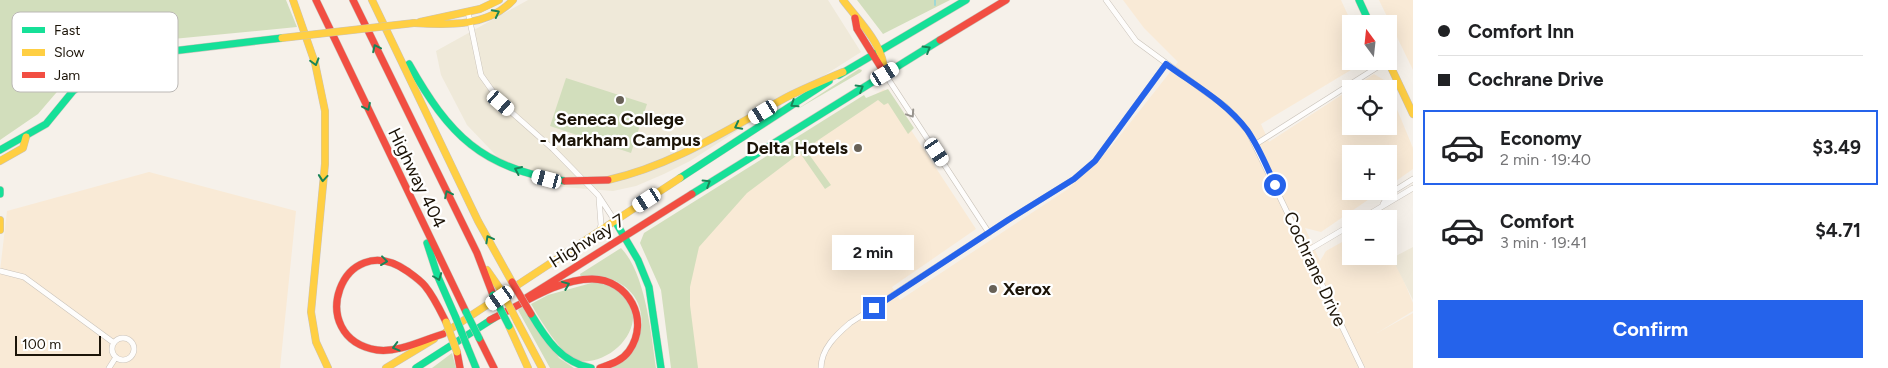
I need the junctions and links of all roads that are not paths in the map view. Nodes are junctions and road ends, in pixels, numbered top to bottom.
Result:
1 (293, 0) edge
2 (316, 0) edge
3 (352, 0) edge
4 (372, 0) edge
5 (499, 0) edge
6 (513, 0) edge
7 (843, 0) edge
8 (966, 0) edge
9 (1006, 0) edge
10 (1106, 0) edge
11 (1359, 0) edge
12 (468, 12) junction
13 (1366, 15) edge
14 (855, 18) junction
15 (470, 22) junction
16 (414, 23) junction
17 (178, 50) edge
18 (880, 50) junction
19 (872, 54) junction
20 (1166, 64) junction
21 (1374, 70) edge
22 (1392, 70) edge
23 (843, 72) junction
24 (885, 74) junction
25 (72, 92) edge
26 (1413, 114) edge
27 (26, 137) junction
28 (1256, 144) junction
29 (0, 150) edge
30 (0, 161) edge
31 (1413, 179) edge
32 (1413, 188) edge
33 (0, 190) edge
34 (0, 194) edge
35 (598, 195) junction
36 (1382, 205) junction
37 (1374, 210) edge
38 (418, 214) junction
39 (0, 220) edge
40 (615, 221) junction
41 (0, 230) edge
42 (1342, 230) edge
43 (598, 231) junction
44 (989, 232) junction
45 (623, 236) junction
46 (1307, 251) junction
47 (477, 253) junction
48 (0, 271) edge
49 (490, 320) junction
50 (443, 334) junction
51 (114, 343) junction
52 (116, 357) junction
53 (109, 368) edge
54 (328, 368) edge
55 (386, 368) edge
56 (416, 368) edge
57 (460, 368) edge
58 (476, 368) edge
59 (494, 368) edge
60 (528, 368) edge
61 (542, 368) edge
62 (592, 368) edge
63 (600, 368) edge
64 (661, 368) edge
65 (820, 368) edge
66 (1362, 368) edge

1 -> 54 main road
2 -> 38 main road, Highway 404
47 -> 3 main road, Highway 404
23 -> 4 main road, bridge
62 -> 4 main road, bridge
5 - 12 main road
15 -> 6 main road
7 - 14 main road
8 - 18 main road, Highway 7
24 -> 9 main road, Highway 7
10 - 20 street, Cochrane Drive
11 - 13 main road
12 - 15 street
12 - 16 main road
14 - 18 main road
14 - 19 main road
15 - 16 main road
15 - 35 street
16 - 17 main road, bridge
18 - 19 main road, Highway 7
18 - 24 main road
19 - 23 main road, Highway 7
19 - 24 main road
20 - 28 street, Cochrane Drive
20 - 44 street
21 - 28 street
22 - 26 main road
23 -> 40 main road, Highway 7
24 -> 44 street
45 -> 24 main road, Highway 7
25 - 27 main road, bridge
27 - 29 main road
27 - 30 main road
28 - 46 street, Cochrane Drive
31 - 36 street
32 - 36 street
33 - 34 main road
35 - 40 street
35 - 43 street
36 - 37 street
38 -> 58 main road, bridge
38 - 59 main road, Highway 404, bridge
39 - 41 main road
40 - 43 main road, Highway 7
40 - 45 main road
42 - 46 street
43 - 50 main road, Highway 7
44 - 65 street
45 - 49 main road, Highway 7
45 - 64 main road
46 - 66 street, Cochrane Drive
47 - 60 main road, Highway 404, bridge
47 - 61 main road, bridge
48 - 51 street
49 - 56 main road, Highway 7
49 -> 63 main road
50 - 55 main road, Highway 7
50 -> 57 main road, bridge
51 - 52 street
51 - 52 street
52 - 53 street

